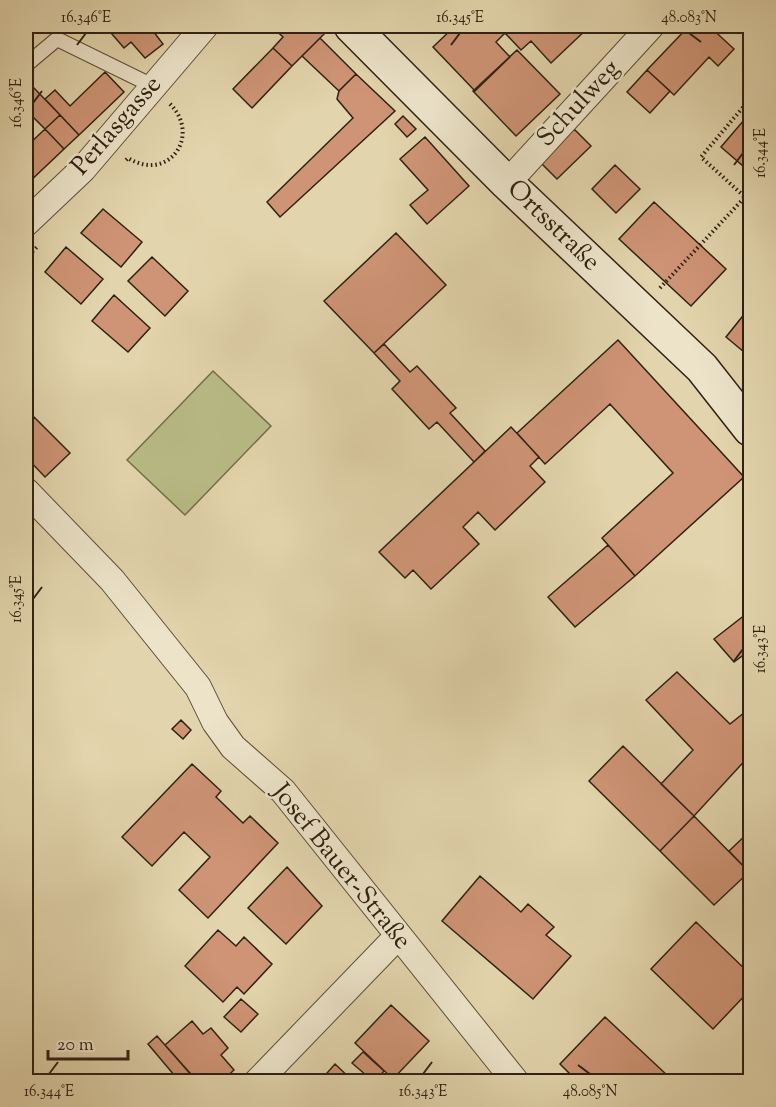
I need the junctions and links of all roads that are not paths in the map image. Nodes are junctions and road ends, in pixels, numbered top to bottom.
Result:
1 (205, 26) edge
2 (351, 26) edge
3 (651, 26) edge
4 (26, 65) edge
5 (153, 86) junction
6 (507, 183) junction
7 (26, 223) edge
8 (750, 429) edge
9 (26, 491) edge
10 (397, 937) junction
11 (257, 1082) edge
12 (516, 1082) edge

1 - 5 street, Perlasgasse
2 - 6 street, Ortsstraße
3 - 6 street, Schulweg
4 - 5 lane
5 - 7 street, Perlasgasse
6 - 8 street, Ortsstraße
9 - 10 street, Josef Bauer-Straße
10 - 11 street
10 - 12 street, Josef Bauer-Straße

